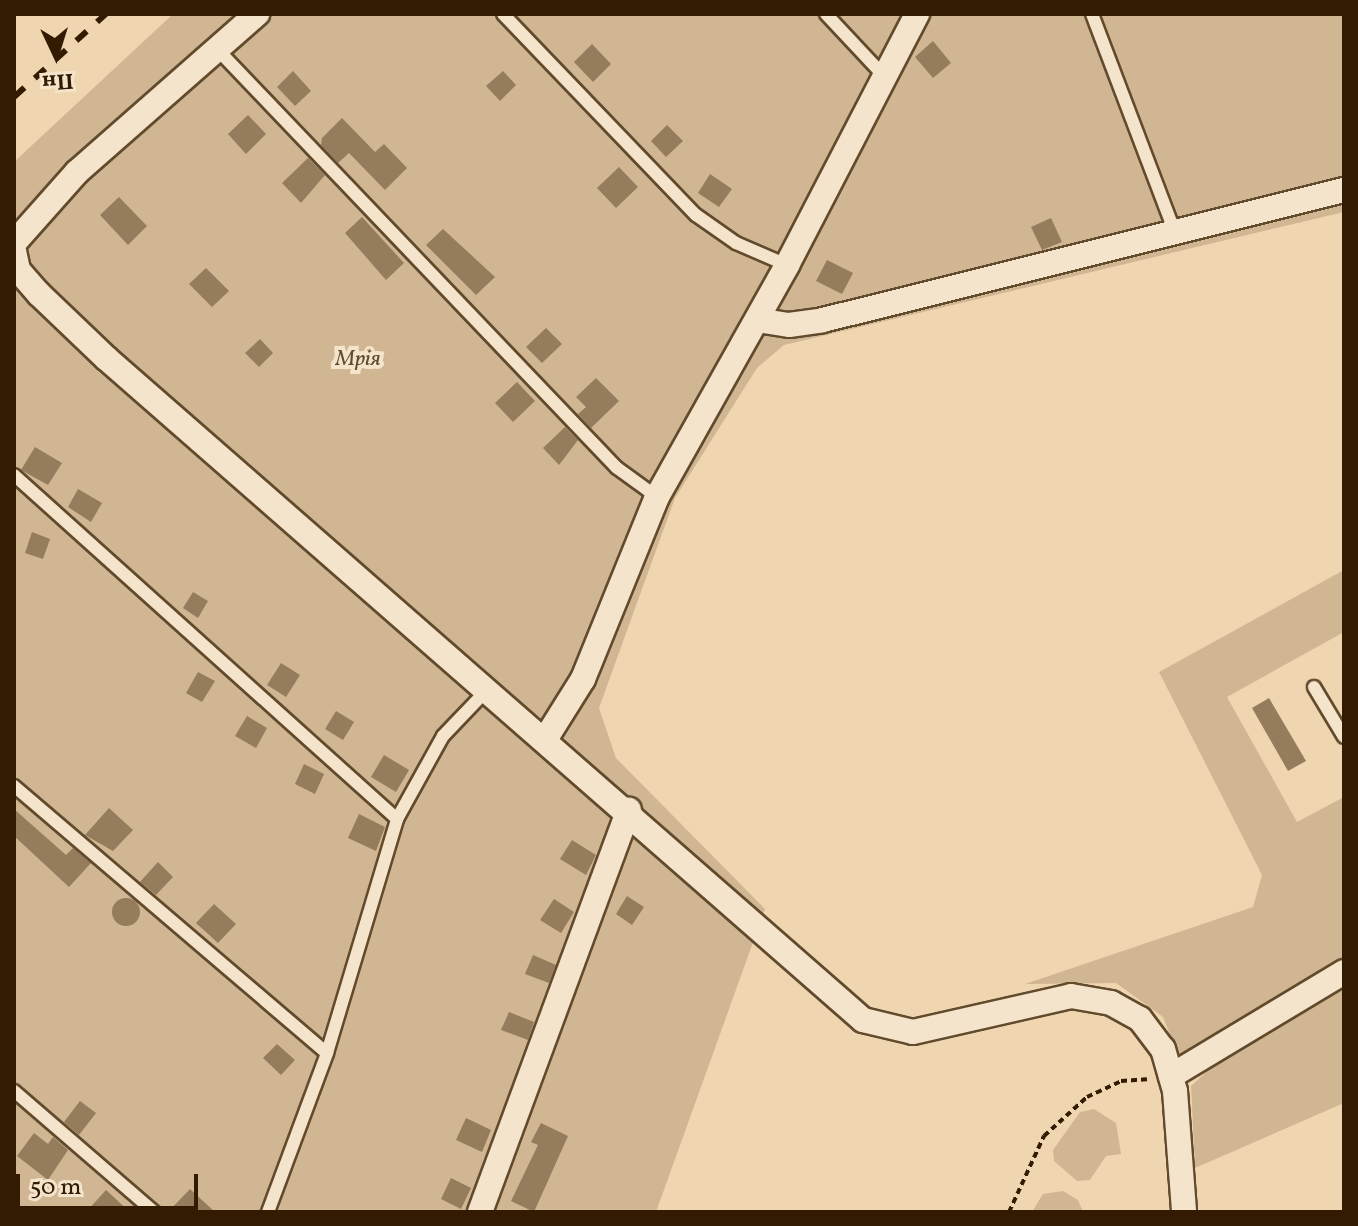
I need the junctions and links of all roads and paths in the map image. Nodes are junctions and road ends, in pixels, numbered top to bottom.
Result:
1 (257, 14) edge
2 (503, 14) edge
3 (826, 14) edge
4 (917, 14) edge
5 (1092, 14) edge
6 (217, 49) junction
7 (884, 76) junction
8 (1344, 190) edge
9 (1175, 233) junction
10 (14, 243) edge
11 (14, 251) edge
12 (787, 265) junction
13 (757, 320) junction
14 (14, 475) edge
15 (657, 497) junction
16 (1314, 687) dead end
17 (484, 693) junction
18 (1344, 737) edge
19 (546, 738) junction
20 (14, 786) edge
21 (629, 810) junction
22 (397, 819) junction
23 (1344, 972) edge
24 (327, 1053) junction
25 (1171, 1076) junction
26 (14, 1091) edge
27 (154, 1212) edge
28 (268, 1212) edge
29 (480, 1212) edge
30 (1009, 1212) edge
31 (1184, 1212) edge

1 - 6 street
2 - 12 lane
3 - 7 lane
4 - 7 street
5 - 9 lane
6 - 10 street
6 - 15 lane
7 - 12 street
8 - 9 street
9 - 13 street
11 - 17 street
12 - 13 street
13 - 15 street
14 - 22 lane
15 - 19 street
16 - 18 lane
17 - 19 street
17 - 22 lane
19 - 21 street
20 - 24 lane
21 - 25 street
21 - 29 street
22 - 24 lane
23 - 25 street
24 - 28 lane
25 - 30 path
25 - 31 street
26 - 27 lane

